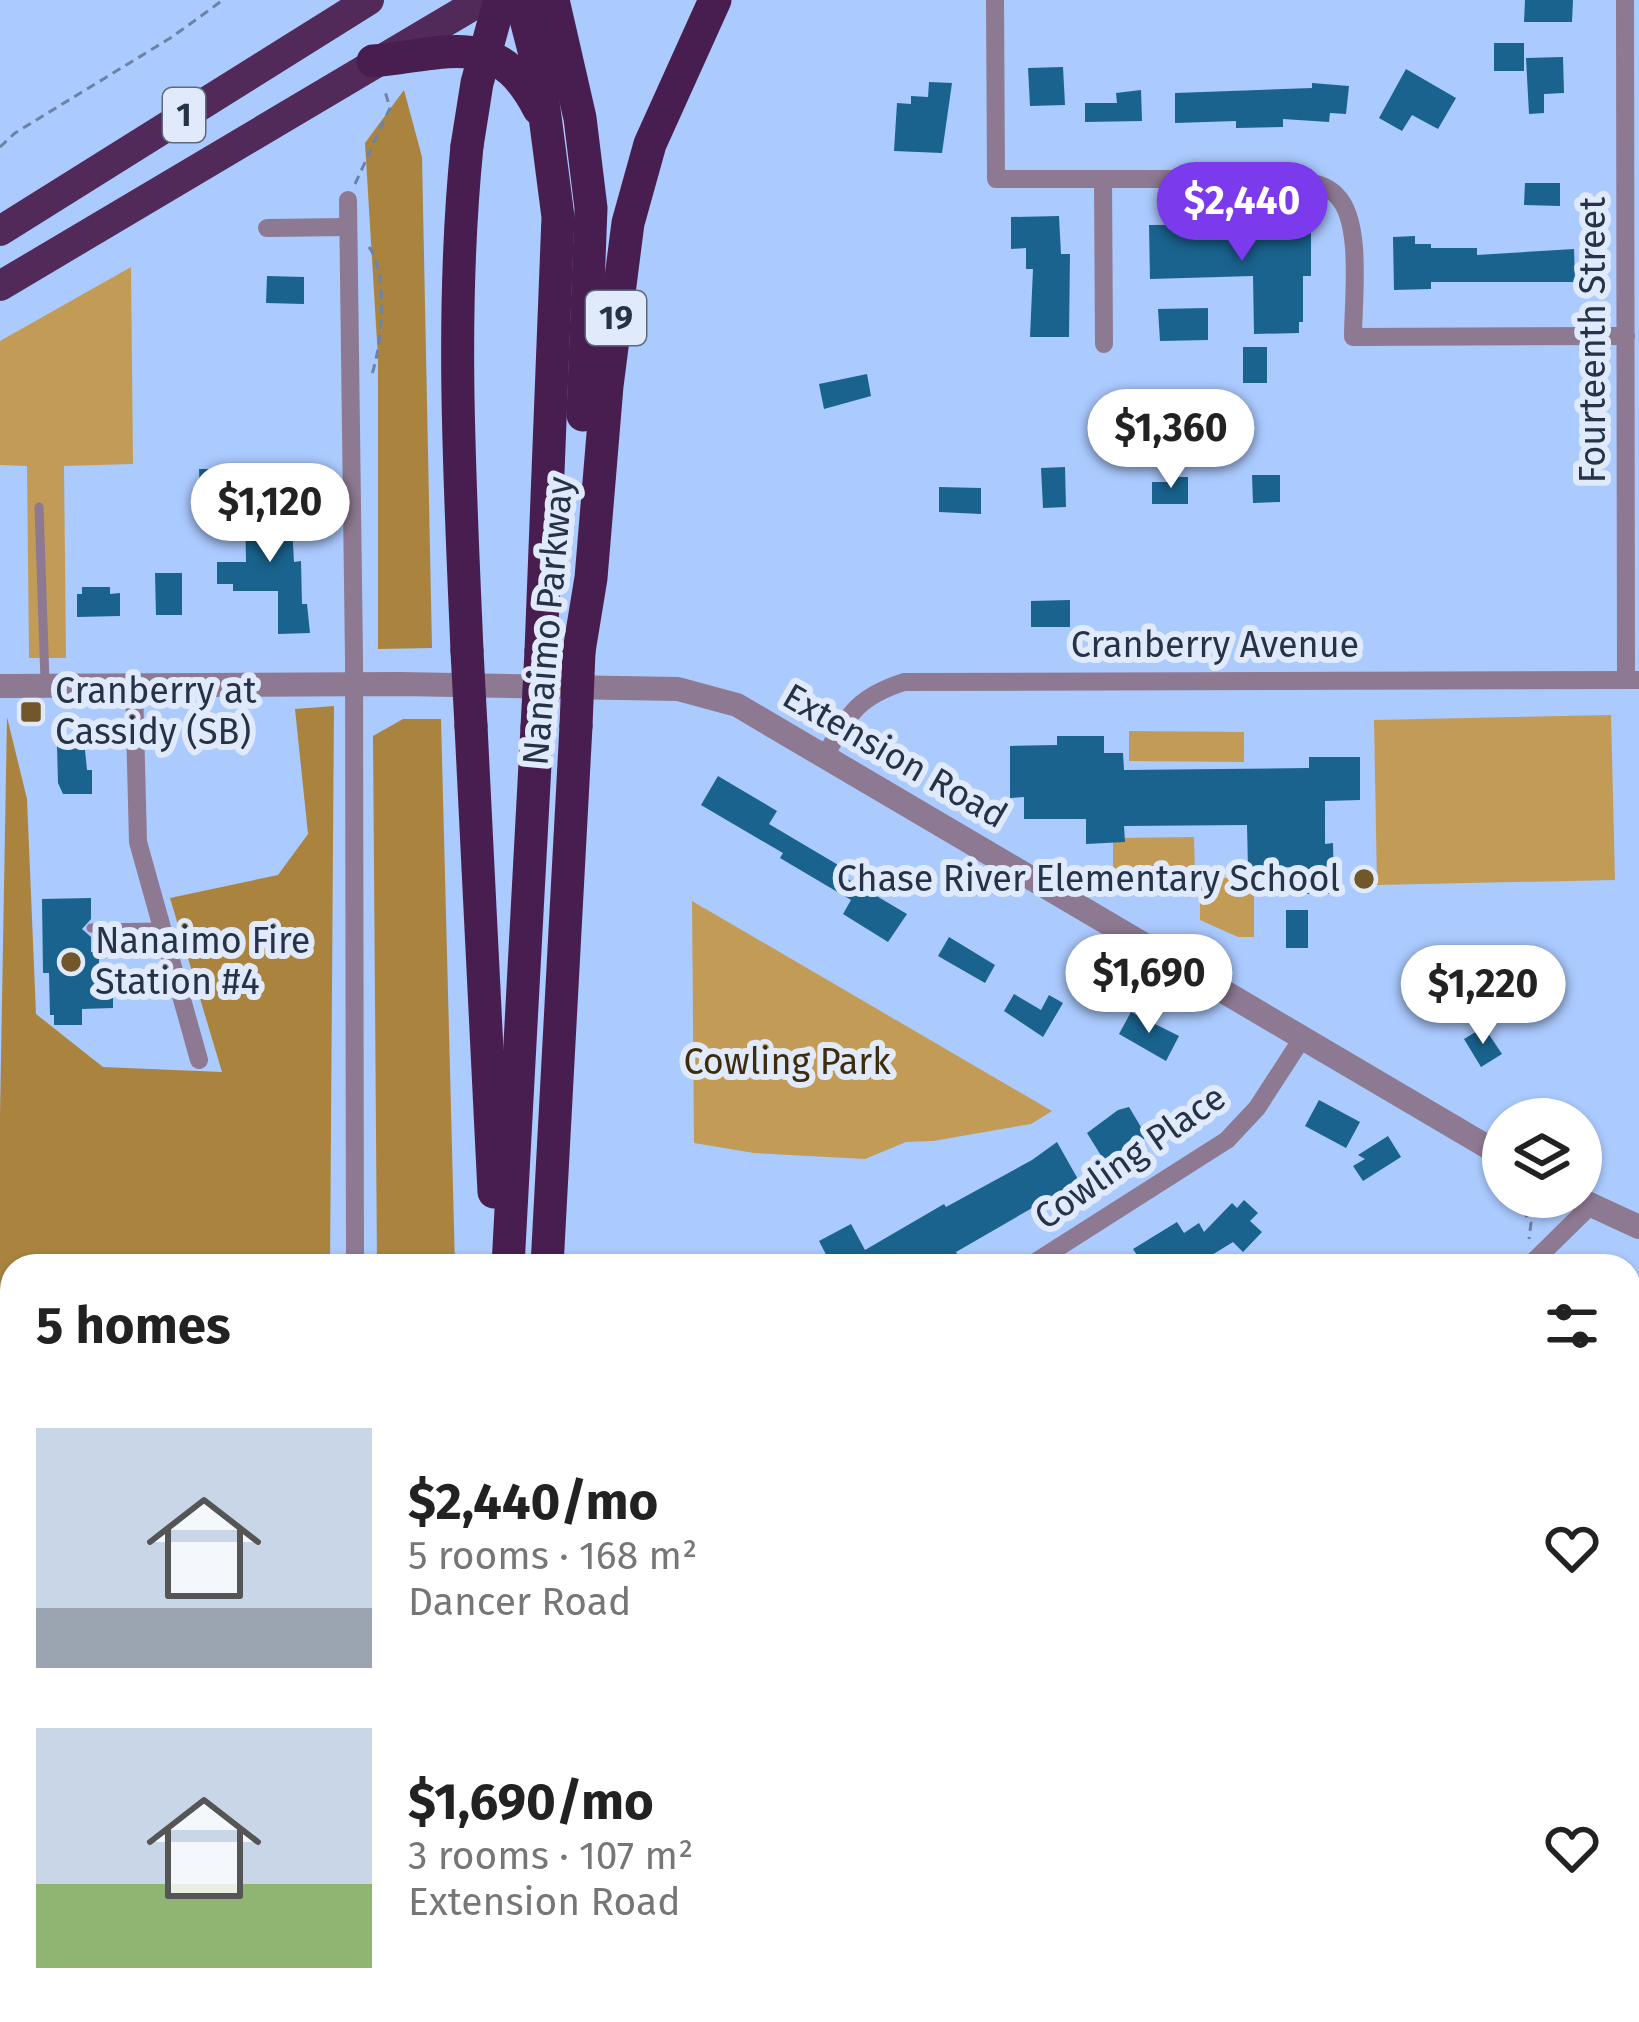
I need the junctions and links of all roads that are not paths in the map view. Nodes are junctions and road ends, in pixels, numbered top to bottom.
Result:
1 (369, 0) edge
2 (482, 0) edge
3 (500, 0) edge
4 (520, 0) edge
5 (554, 0) edge
6 (716, 0) edge
7 (995, 0) edge
8 (1625, 0) edge
9 (373, 62) junction
10 (548, 126) junction
11 (1103, 179) junction
12 (348, 200) road end
13 (348, 227) junction
14 (267, 228) dead end
15 (0, 231) edge
16 (0, 286) edge
17 (1626, 336) junction
18 (1104, 344) dead end
19 (39, 507) dead end
20 (580, 651) junction
21 (1633, 680) edge
22 (354, 684) junction
23 (0, 686) edge
24 (45, 686) junction
25 (134, 686) junction
26 (825, 756) junction
27 (162, 927) junction
28 (91, 928) dead end
29 (1303, 1037) junction
30 (199, 1060) dead end
31 (1482, 1144) edge
32 (1602, 1211) edge
33 (1569, 1218) edge
34 (1639, 1227) edge
35 (356, 1254) edge
36 (492, 1254) edge
37 (509, 1254) edge
38 (548, 1254) edge
39 (1048, 1254) edge
40 (1539, 1254) edge

1 - 15 highway, 1
2 - 9 highway, 1
3 - 36 highway, Nanaimo Parkway, bridge
4 - 10 highway
5 - 20 highway
6 - 20 highway, Nanaimo Parkway / 19
7 - 11 street
8 - 17 street, Fourteenth Street
9 - 10 highway
9 - 16 highway, 1
10 - 37 highway, bridge
11 - 17 street
11 - 18 street
12 - 13 street
13 - 14 street
13 - 22 street
17 - 21 street, Fourteenth Street
19 - 24 lane
20 - 38 highway, Nanaimo Parkway / 19, bridge
21 - 26 street, Cranberry Avenue
22 - 25 street
22 - 26 street, Extension Road
22 - 35 street
23 - 24 street
24 - 25 street
25 - 27 street
26 - 29 street, Extension Road
27 - 28 lane
27 - 30 street
29 - 31 street, Extension Road
29 - 39 street, Cowling Place
32 - 34 street
33 - 40 street

